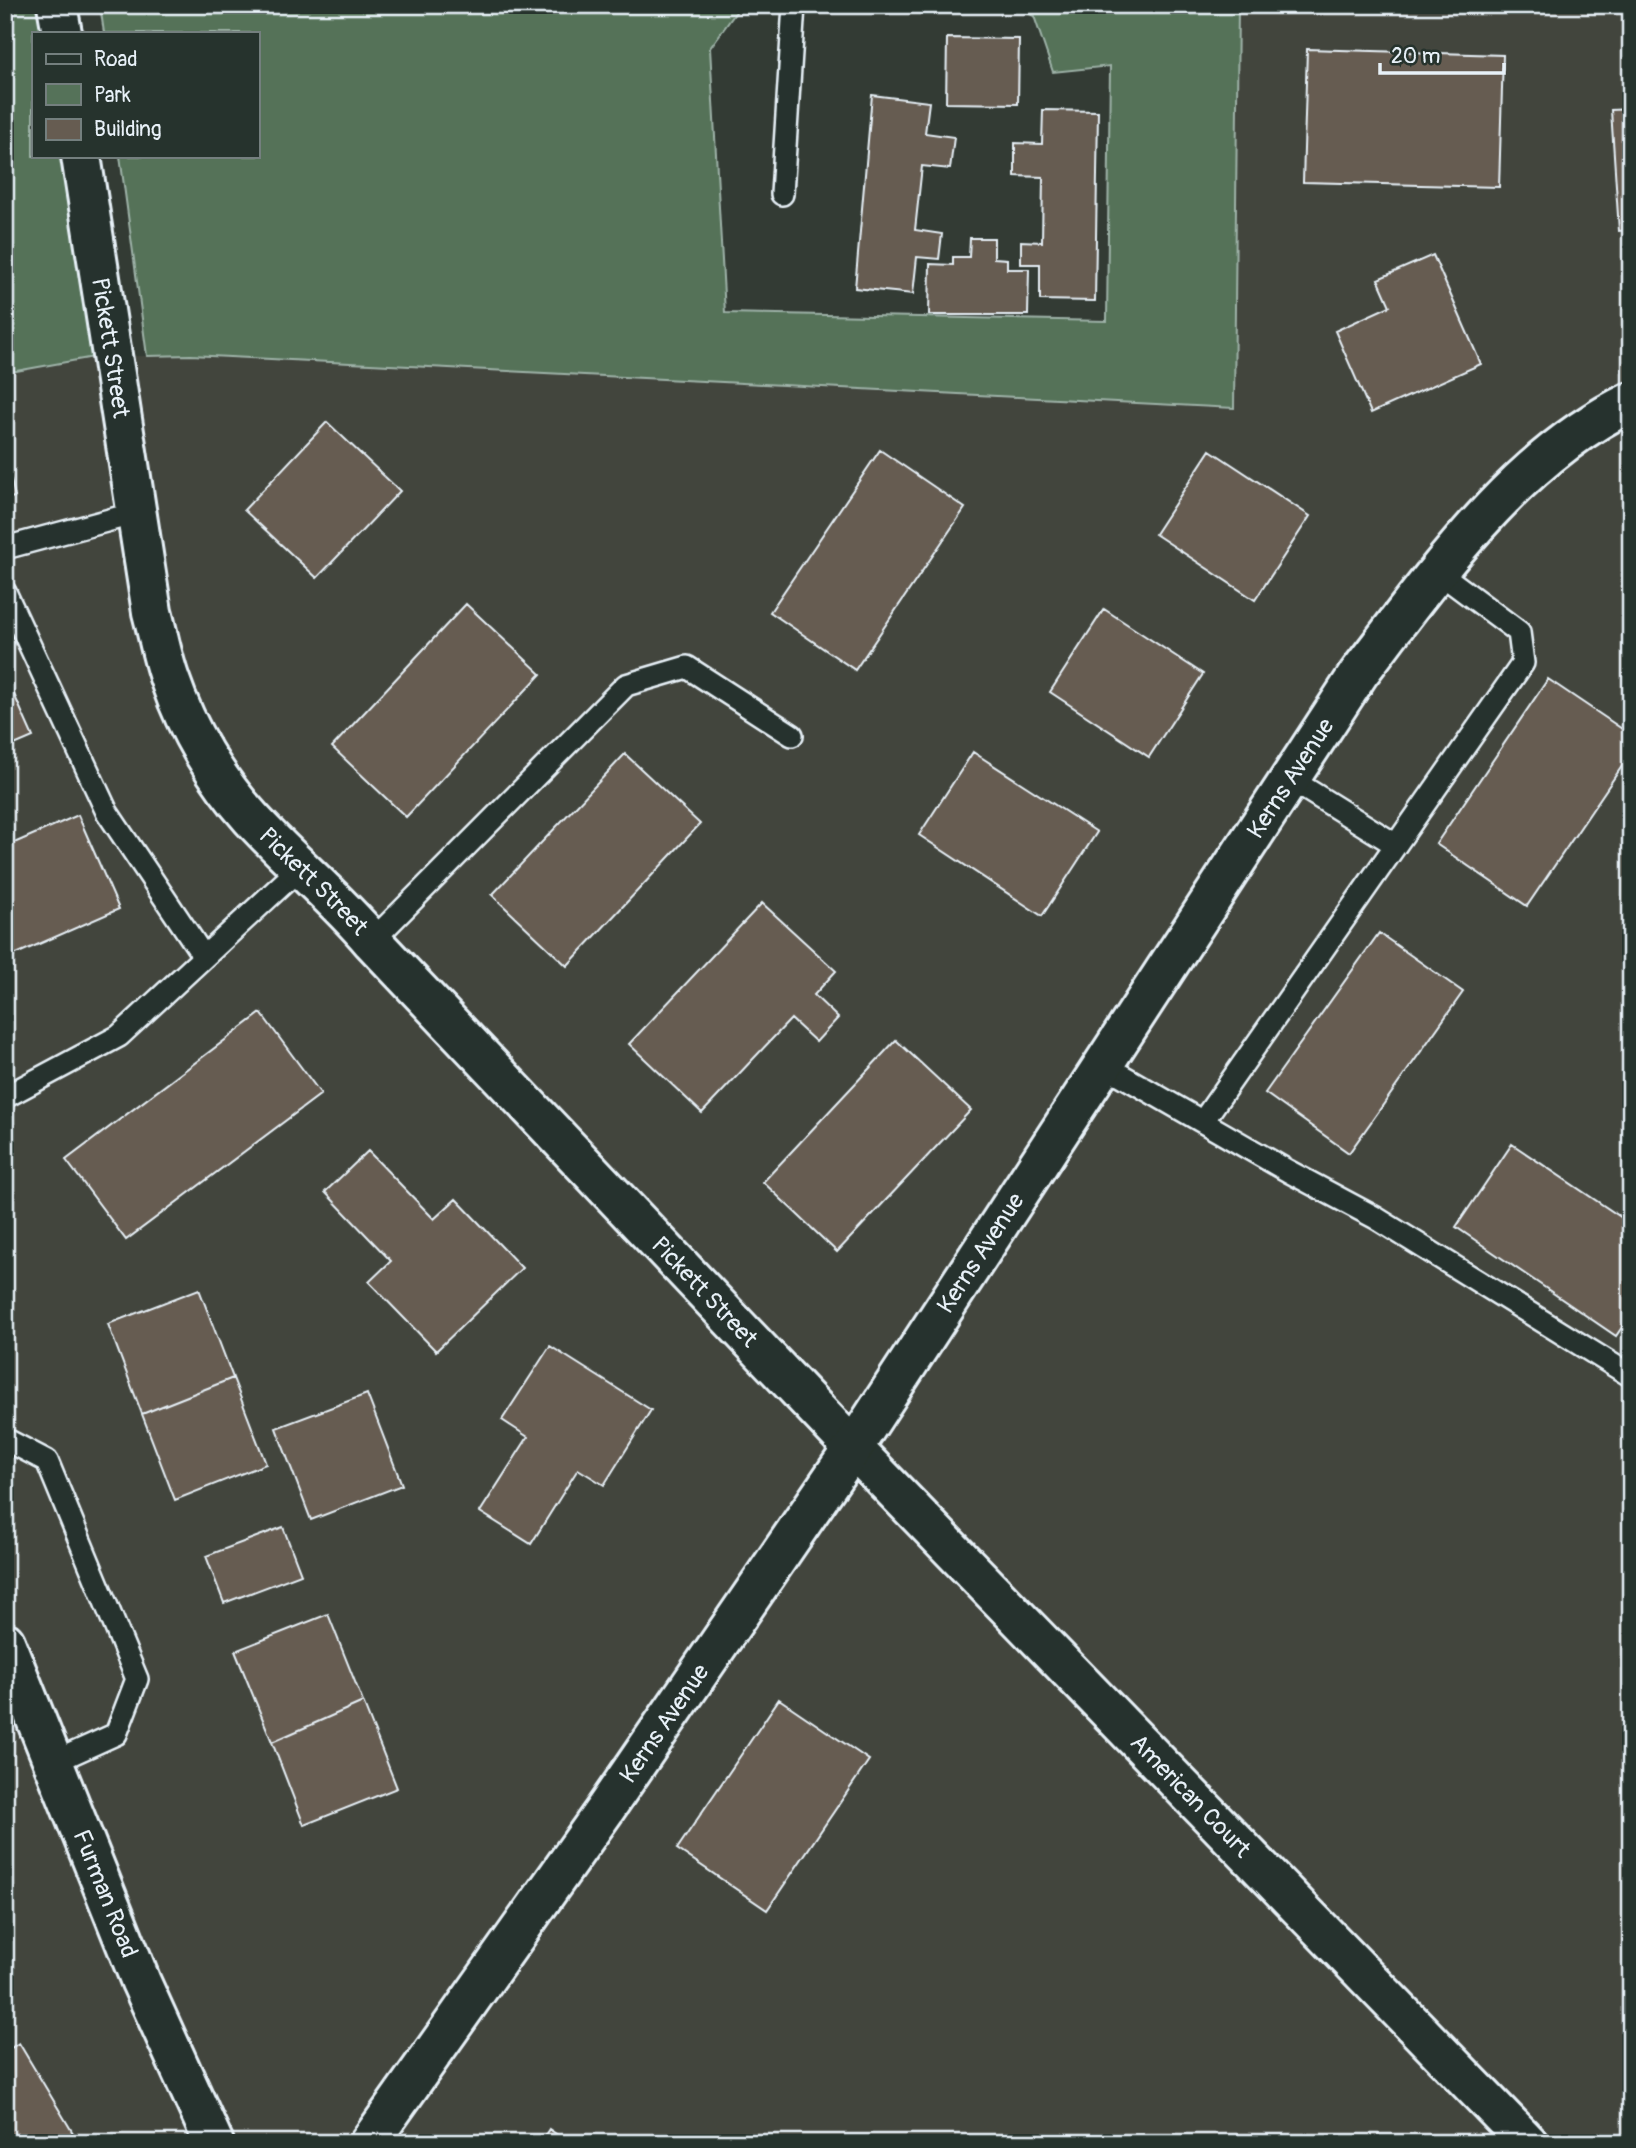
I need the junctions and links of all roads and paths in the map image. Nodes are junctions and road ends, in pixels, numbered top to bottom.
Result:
1 (57, 5) edge
2 (794, 5) edge
3 (62, 32) edge
4 (81, 158) edge
5 (782, 194) dead end
6 (1631, 402) edge
7 (136, 513) junction
8 (5, 548) edge
9 (1437, 571) junction
10 (5, 592) edge
11 (792, 735) dead end
12 (1290, 779) junction
13 (1396, 845) junction
14 (301, 867) junction
15 (372, 942) junction
16 (204, 957) junction
17 (1102, 1064) junction
18 (5, 1097) edge
19 (1203, 1121) junction
20 (1631, 1376) edge
21 (5, 1440) edge
22 (853, 1448) junction
23 (5, 1642) edge
24 (54, 1762) junction
25 (214, 2143) edge
26 (369, 2143) edge
27 (1528, 2143) edge

1 - 3 street
2 - 5 lane
4 - 7 street, Pickett Street
6 - 9 street, Kerns Avenue
7 - 8 lane
7 - 14 street, Pickett Street
9 - 12 street, Kerns Avenue
9 - 13 lane
10 - 16 lane
11 - 15 lane
12 - 13 lane
12 - 17 street, Kerns Avenue
13 - 19 lane
14 - 15 street, Pickett Street
14 - 16 lane
15 - 22 street, Pickett Street
16 - 18 lane
17 - 19 lane
17 - 22 street, Kerns Avenue
19 - 20 lane
21 - 24 lane
22 - 26 street, Kerns Avenue
22 - 27 street, American Court
23 - 24 street, Furman Road
24 - 25 street, Furman Road

